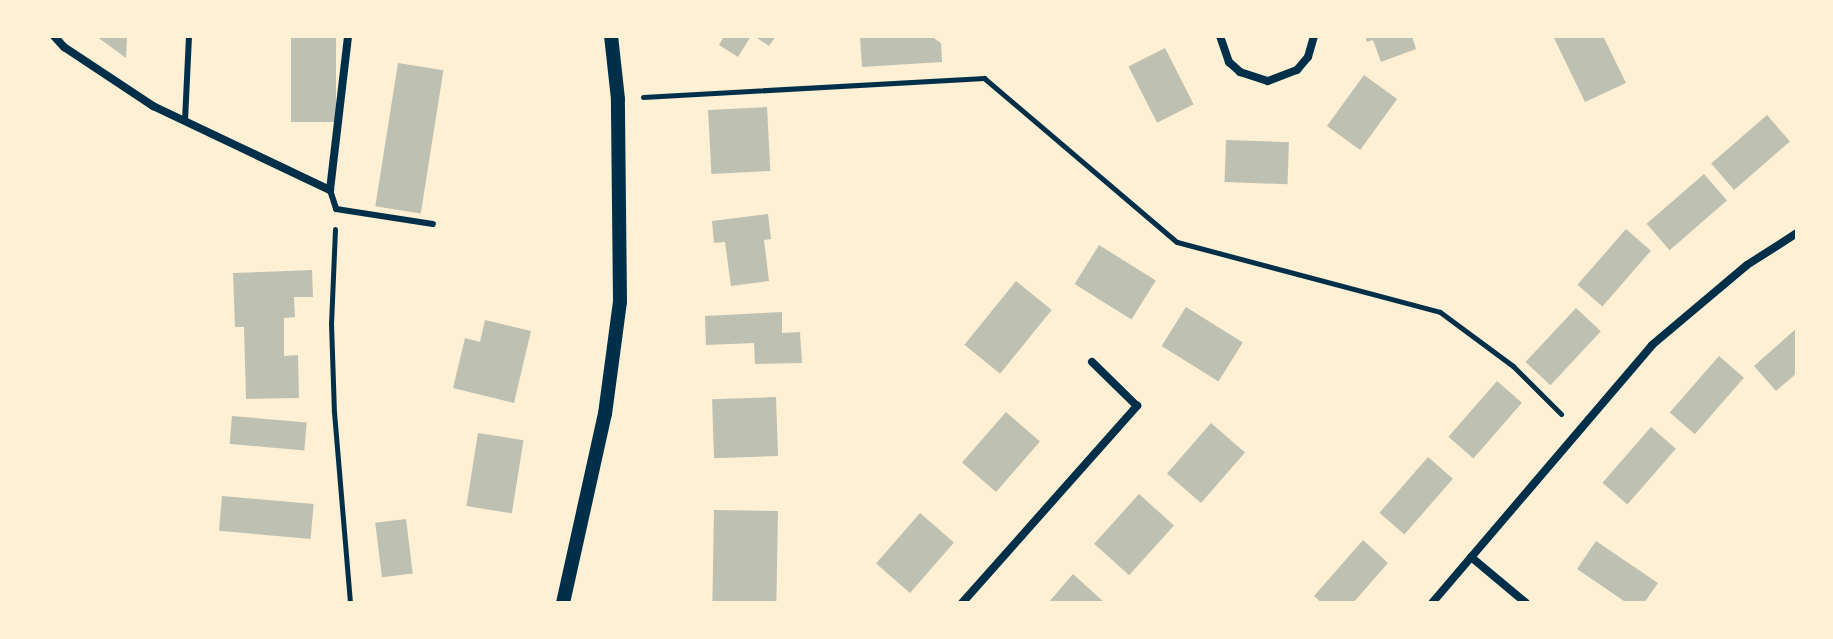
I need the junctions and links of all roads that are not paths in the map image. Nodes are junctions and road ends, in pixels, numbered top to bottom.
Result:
1 (54, 36) edge
2 (189, 36) edge
3 (348, 36) edge
4 (611, 36) edge
5 (1220, 36) edge
6 (1314, 36) edge
7 (185, 121) junction
8 (330, 190) junction
9 (433, 224) dead end
10 (1797, 233) edge
11 (1092, 362) dead end
12 (1471, 557) junction
13 (563, 603) edge
14 (962, 603) edge
15 (1432, 603) edge
16 (1526, 603) edge

1 - 7 street
2 - 7 lane
3 - 8 street
4 - 13 street
5 - 6 street
7 - 8 street
8 - 9 lane
10 - 12 street
11 - 14 street
12 - 15 street
12 - 16 street

